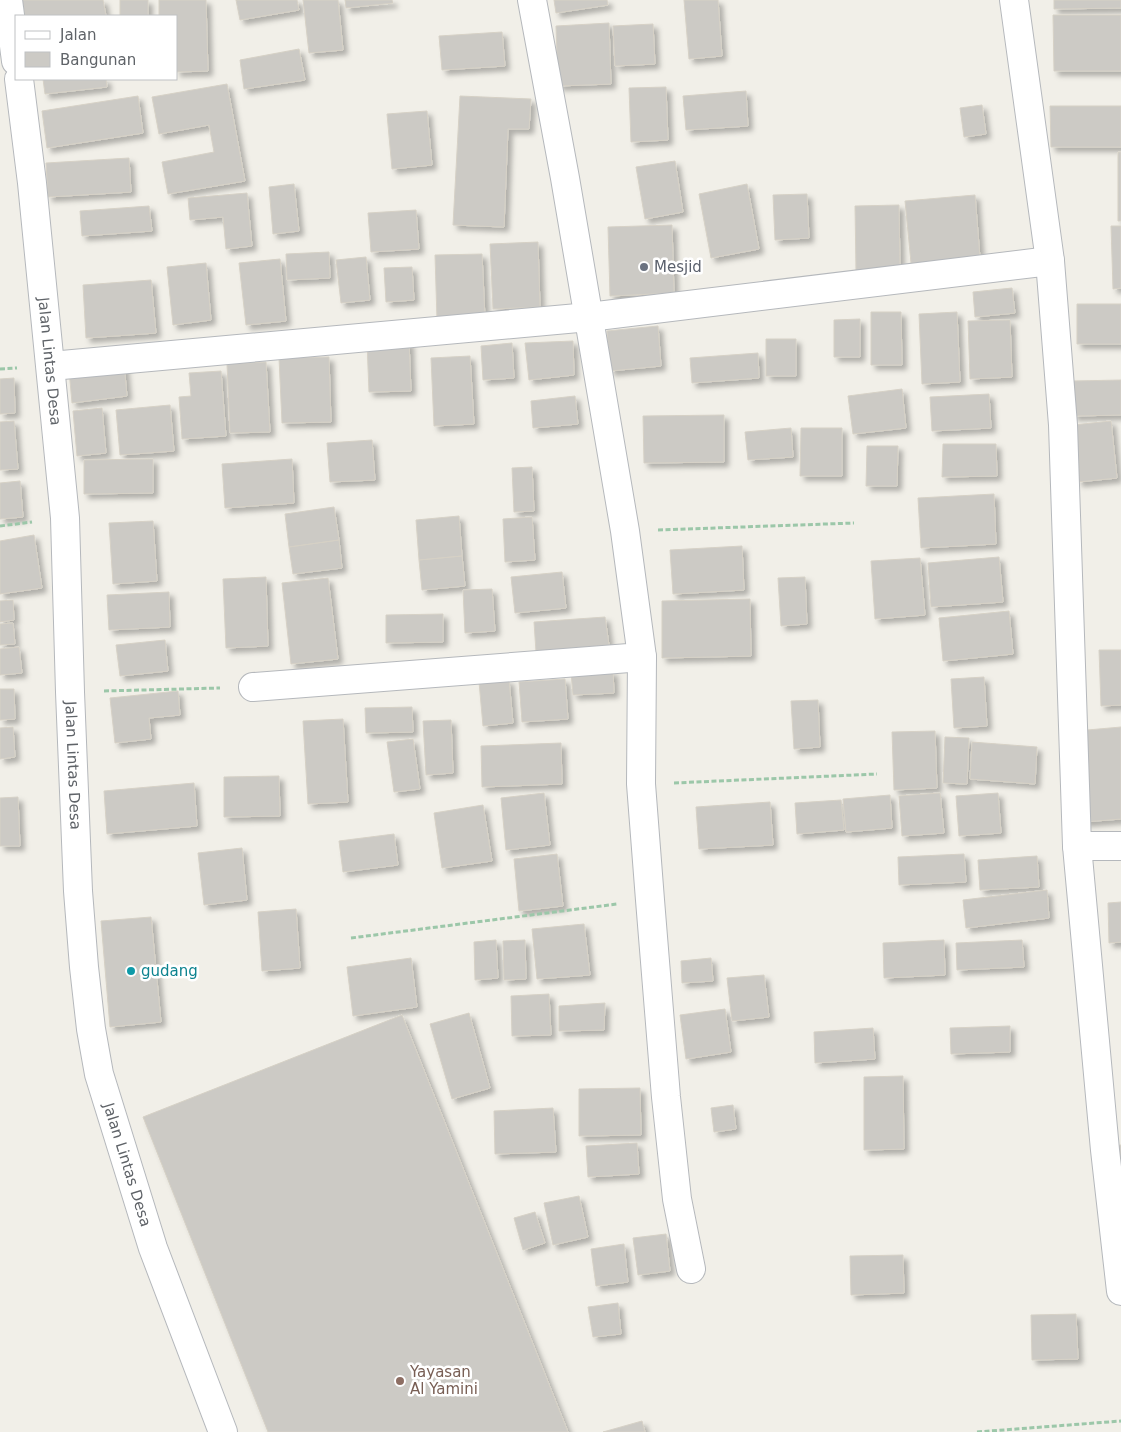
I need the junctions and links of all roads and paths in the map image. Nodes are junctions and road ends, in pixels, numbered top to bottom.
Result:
1 (8, 0) edge
2 (532, 0) edge
3 (1014, 0) edge
4 (15, 53) edge
5 (19, 80) edge
6 (1050, 262) junction
7 (589, 317) junction
8 (51, 366) junction
9 (854, 523) dead end
10 (625, 531) junction
11 (642, 657) junction
12 (253, 687) joint
13 (70, 692) junction
14 (877, 774) dead end
15 (641, 784) junction
16 (1077, 846) junction
17 (1121, 846) edge
18 (650, 900) junction
19 (351, 938) dead end
20 (691, 1269) dead end
21 (1121, 1292) edge
22 (1121, 1421) edge
23 (223, 1432) edge
24 (977, 1432) edge

1 - 4 street
2 - 7 street
3 - 6 street
5 - 8 street, Jalan Lintas Desa
6 - 7 street
6 - 16 street
7 - 8 street
7 - 10 street
8 - 13 street, Jalan Lintas Desa
9 - 10 path
10 - 11 street
11 - 12 street
11 - 15 street
12 - 13 path
13 - 23 street, Jalan Lintas Desa
14 - 15 path
15 - 18 street
16 - 17 street
16 - 21 street
18 - 19 path
18 - 20 street
22 - 24 path

